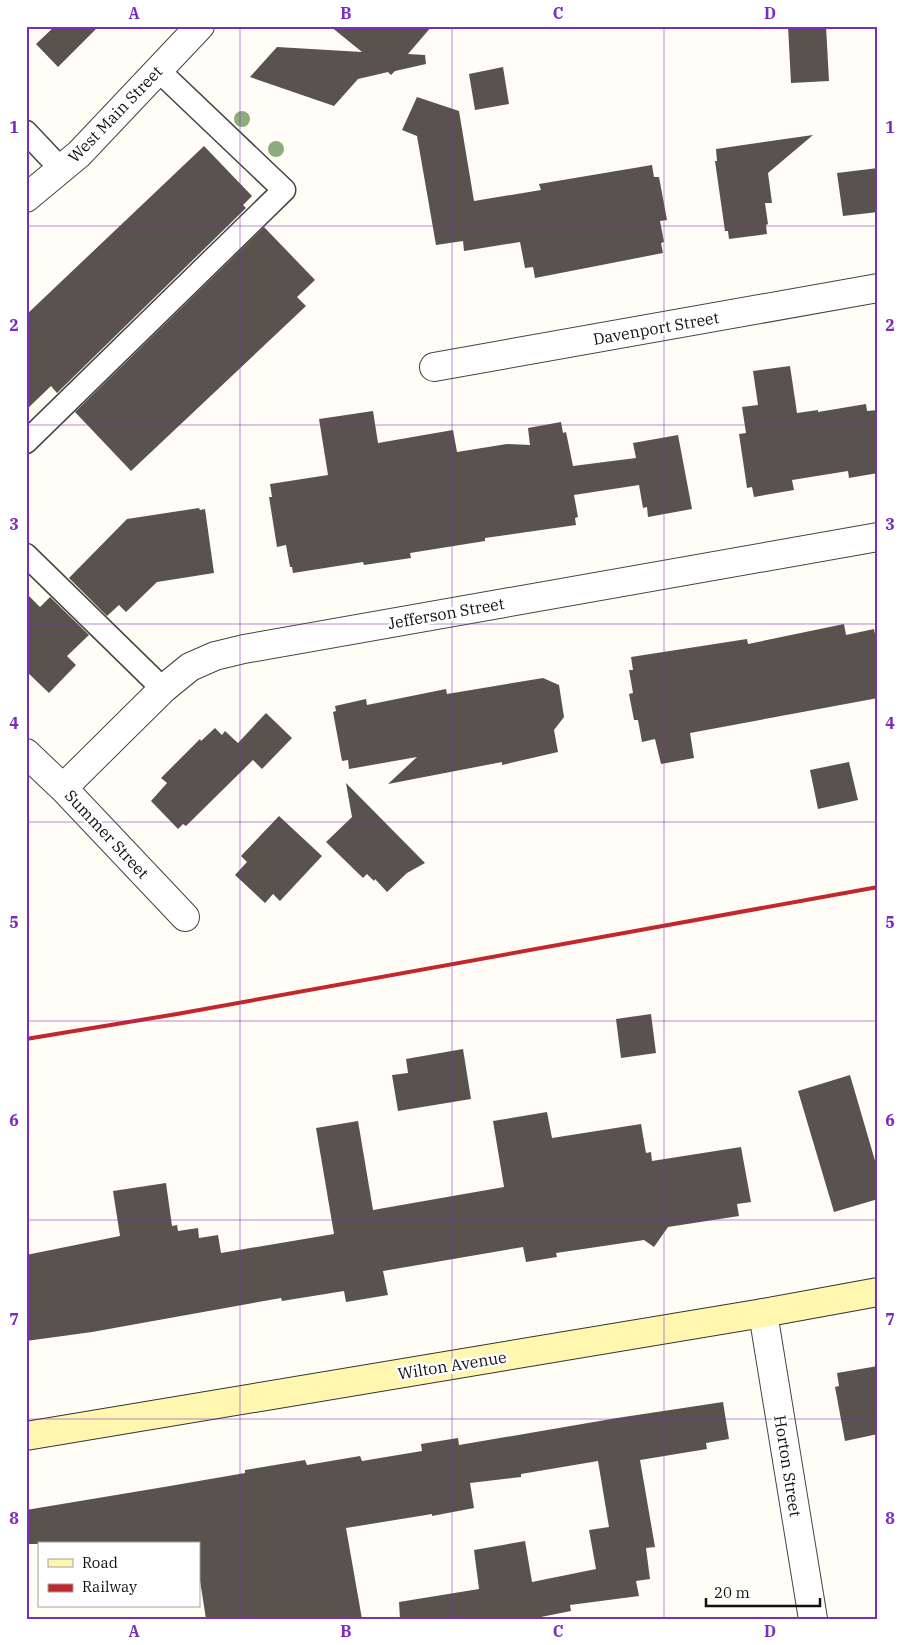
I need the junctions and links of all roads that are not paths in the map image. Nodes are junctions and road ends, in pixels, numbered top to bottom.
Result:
1 (200, 26) edge
2 (158, 70) junction
3 (26, 132) edge
4 (61, 169) junction
5 (26, 198) edge
6 (878, 288) edge
7 (434, 367) dead end
8 (26, 442) edge
9 (878, 537) edge
10 (26, 555) edge
11 (164, 689) junction
12 (26, 753) edge
13 (63, 788) junction
14 (185, 917) dead end
15 (878, 1292) edge
16 (763, 1313) junction
17 (26, 1436) edge
18 (813, 1619) edge

1 - 2 street, West Main Street
2 - 4 street, West Main Street
2 - 8 lane
3 - 4 lane
4 - 5 street, West Main Street
6 - 7 street, Davenport Street
9 - 11 street, Jefferson Street
10 - 11 lane
11 - 13 street, Jefferson Street
12 - 13 street, Summer Street
13 - 14 street, Summer Street
15 - 16 main road, Wilton Avenue
16 - 17 main road, Wilton Avenue
16 - 18 street, Horton Street

